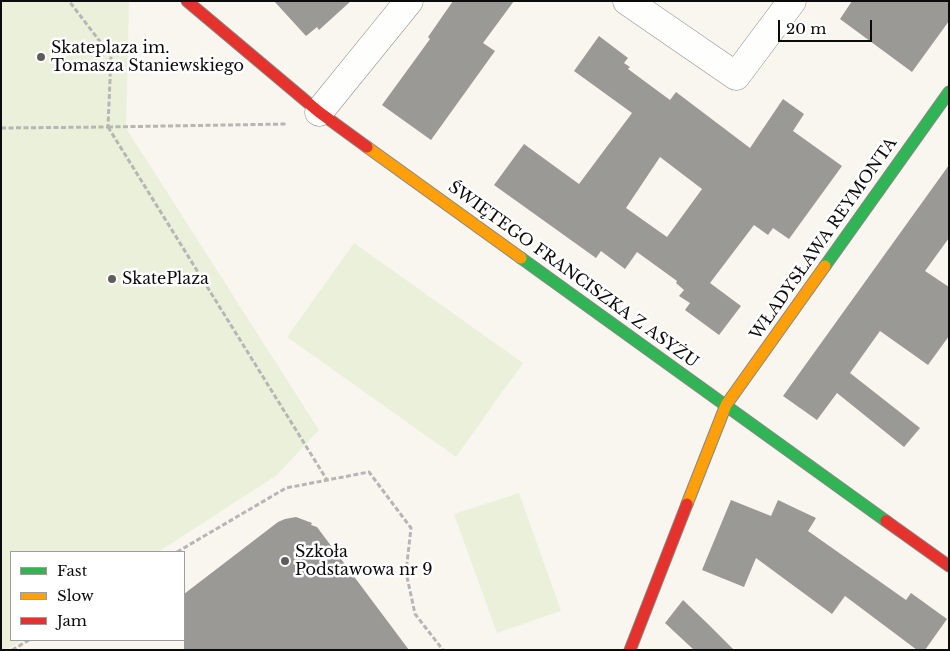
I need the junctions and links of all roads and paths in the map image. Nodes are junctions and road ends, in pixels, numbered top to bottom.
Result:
1 (69, 1) edge
2 (187, 1) edge
3 (409, 1) edge
4 (627, 1) edge
5 (792, 1) edge
6 (949, 92) edge
7 (319, 112) junction
8 (289, 124) dead end
9 (108, 127) junction
10 (1, 128) edge
11 (726, 405) junction
12 (327, 480) junction
13 (180, 551) edge
14 (949, 566) edge
15 (27, 641) edge
16 (12, 650) edge
17 (443, 650) edge
18 (630, 650) edge

1 - 9 path
2 - 7 street, ŚWIĘTEGO FRANCISZKA Z ASYŻU
3 - 7 street
4 - 5 street
6 - 11 street, WŁADYSŁAWA REYMONTA
7 - 11 street, ŚWIĘTEGO FRANCISZKA Z ASYŻU
8 - 9 path
9 - 10 path
9 - 12 path
11 - 14 street, ŚWIĘTEGO FRANCISZKA Z ASYŻU
11 - 18 street, WŁADYSŁAWA REYMONTA
12 - 13 path
12 - 17 path
15 - 16 path

